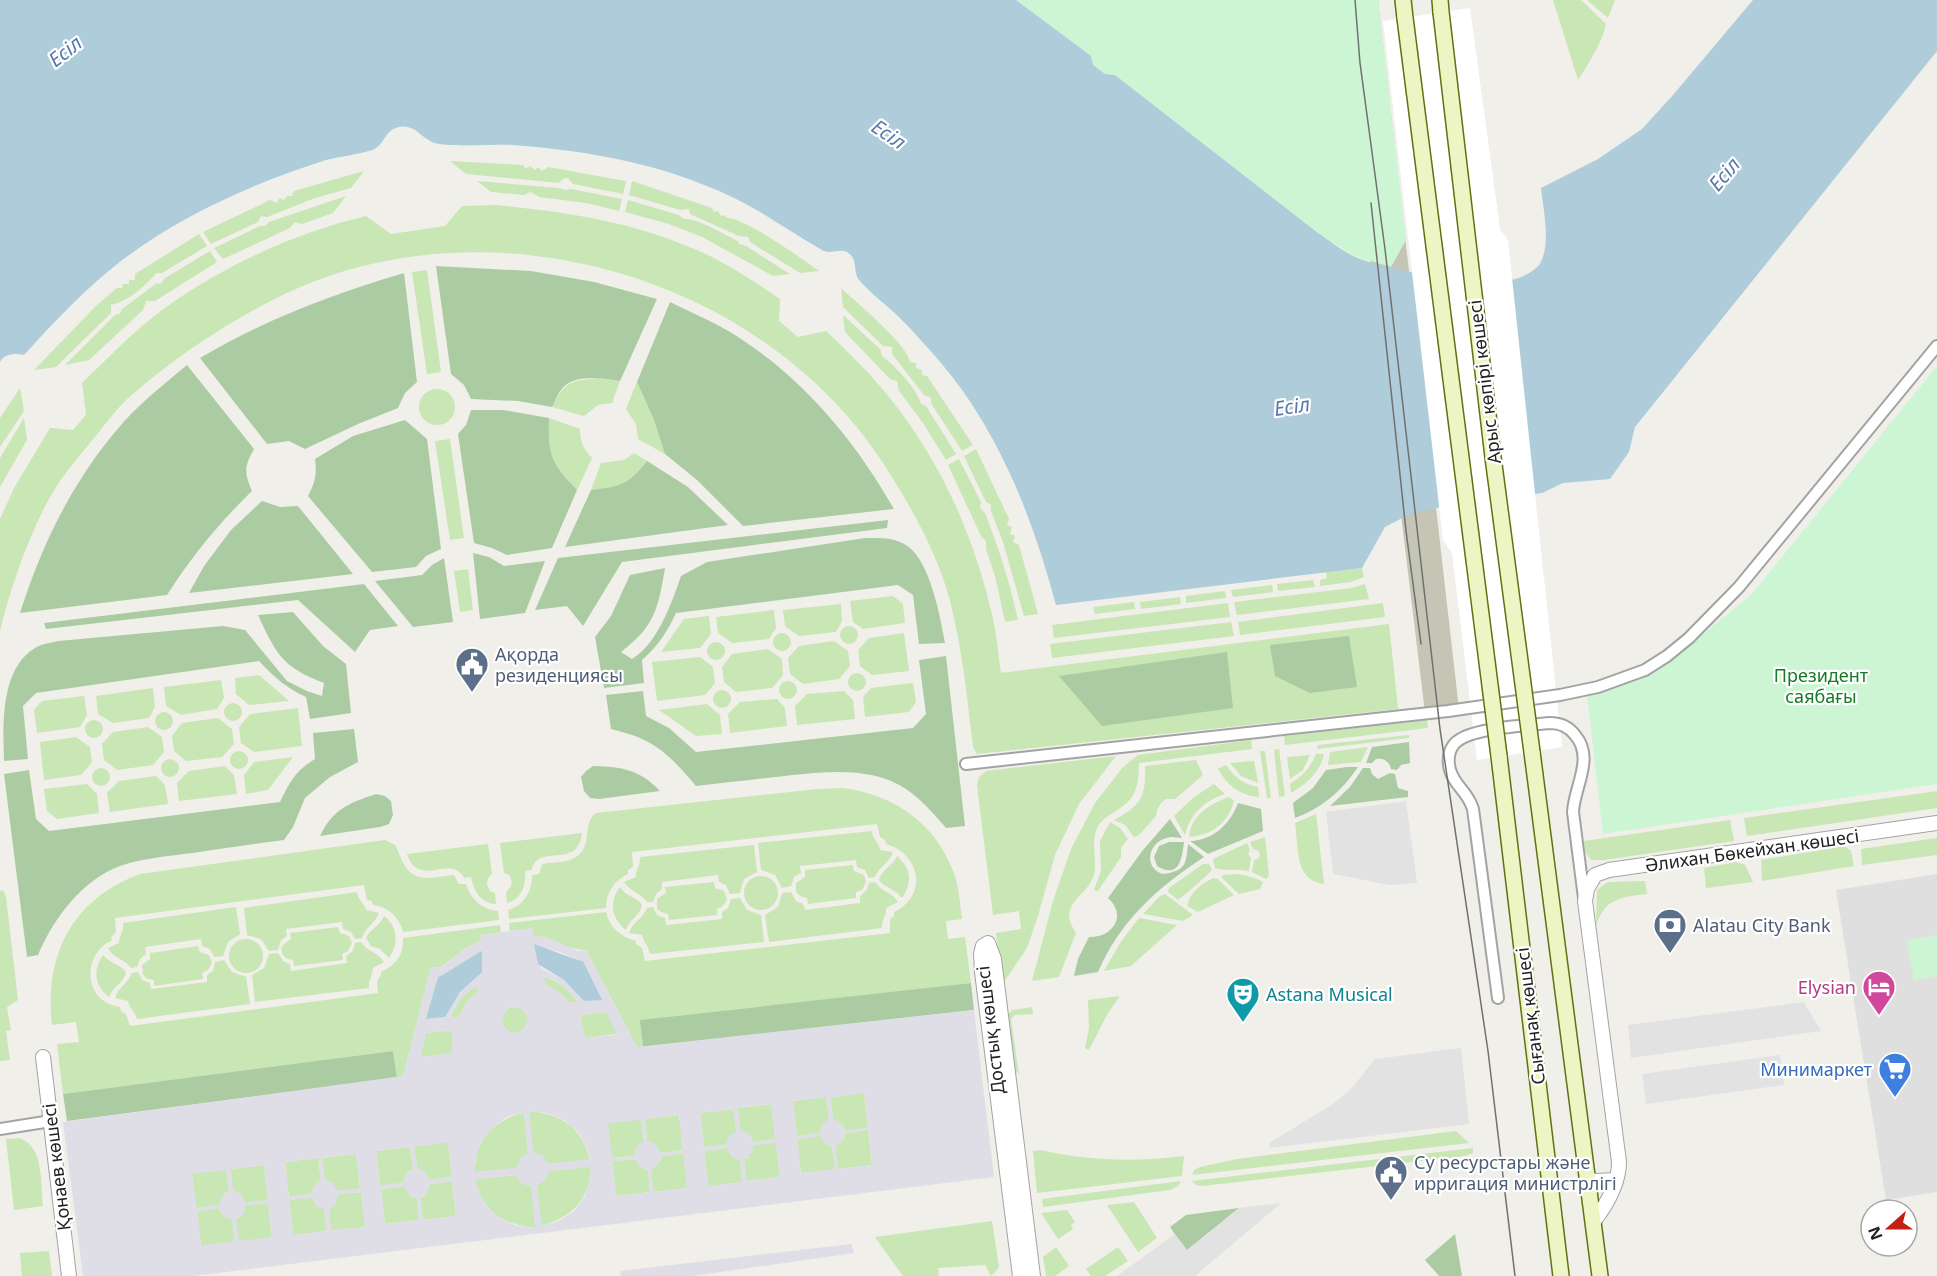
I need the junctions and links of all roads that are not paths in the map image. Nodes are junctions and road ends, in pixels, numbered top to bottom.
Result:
1 (1403, 0) edge
2 (1441, 6) edge
3 (1937, 346) edge
4 (1532, 752) joint
5 (1499, 756) joint
6 (966, 764) dead end
7 (1937, 823) edge
8 (1585, 901) junction
9 (1498, 998) dead end
10 (43, 1057) dead end
11 (51, 1121) junction
12 (0, 1129) edge
13 (1588, 1179) junction
14 (1616, 1180) junction
15 (1594, 1221) junction
16 (1557, 1237) junction
17 (69, 1276) edge
18 (1020, 1276) edge
19 (1033, 1276) edge
20 (1554, 1276) edge
21 (1561, 1276) edge
22 (1600, 1276) edge

1 - 5 main road, Арыс көпірі көшесі, bridge
2 - 4 main road, Арыс көпірі көшесі, bridge
3 - 6 street
4 - 13 main road, Сығанақ көшесі
5 - 16 main road, Сығанақ көшесі
7 - 8 street, Әлихан Бөкейхан көшесі
8 - 9 street
8 - 14 street
10 - 11 street, Қонаев көшесі
11 - 12 street
11 - 17 street, Қонаев көшесі
13 - 14 street
13 - 15 main road, Сығанақ көшесі
14 - 15 street
15 - 22 main road, Сығанақ көшесі
16 - 20 main road
16 - 21 main road, Сығанақ көшесі
18 - 19 street, Достық көшесі

